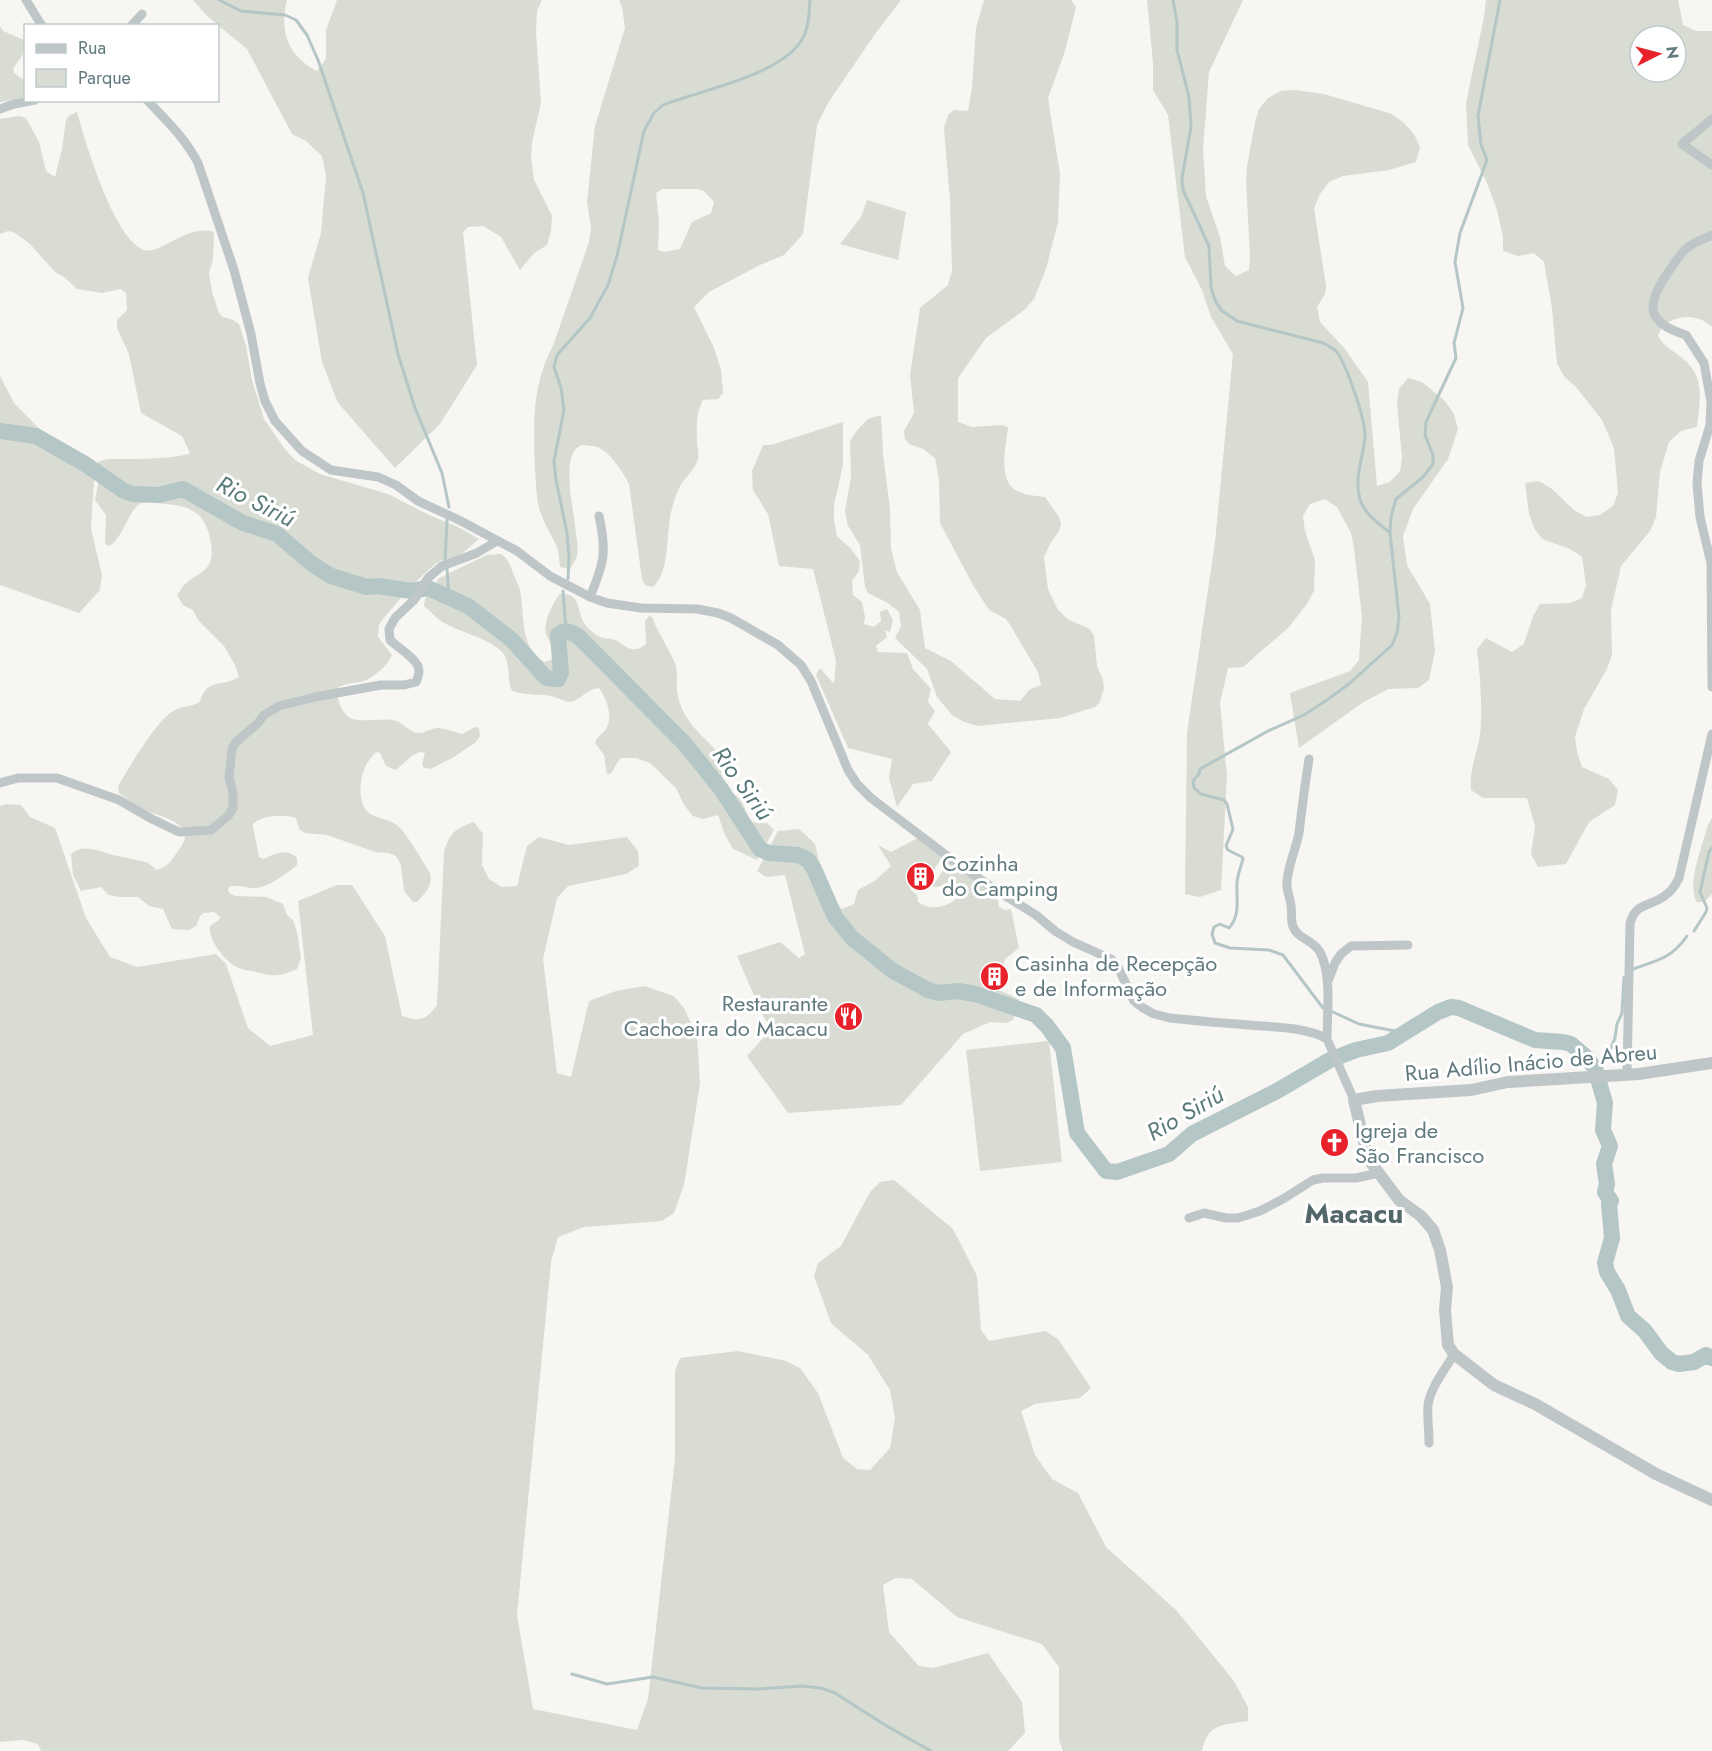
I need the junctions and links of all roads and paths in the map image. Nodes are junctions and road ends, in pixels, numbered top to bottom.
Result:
1 (26, 0) edge
2 (142, 14) dead end
3 (41, 24) edge
4 (133, 24) edge
5 (25, 102) edge
6 (149, 102) edge
7 (0, 109) edge
8 (1712, 119) edge
9 (1712, 165) edge
10 (1712, 235) edge
11 (599, 516) dead end
12 (497, 542) junction
13 (591, 597) junction
14 (1712, 687) edge
15 (1712, 734) edge
16 (1309, 759) dead end
17 (0, 783) edge
18 (1408, 945) dead end
19 (1327, 983) junction
20 (1327, 1039) junction
21 (1712, 1063) edge
22 (1627, 1075) junction
23 (1354, 1100) junction
24 (1379, 1173) junction
25 (1189, 1218) dead end
26 (1454, 1354) junction
27 (1428, 1443) dead end
28 (1712, 1500) edge

1 - 3 street
2 - 4 street
5 - 7 street
6 - 12 street
8 - 9 street
10 - 14 street
11 - 13 street
12 - 13 street
12 - 17 street
13 - 20 street
15 - 22 street
16 - 19 street
18 - 19 street
19 - 20 street
20 - 23 street
21 - 22 street, Rua Adílio Inácio de Abreu
22 - 23 street, Rua Adílio Inácio de Abreu
23 - 24 street
24 - 25 street
24 - 26 street
26 - 27 street
26 - 28 street

